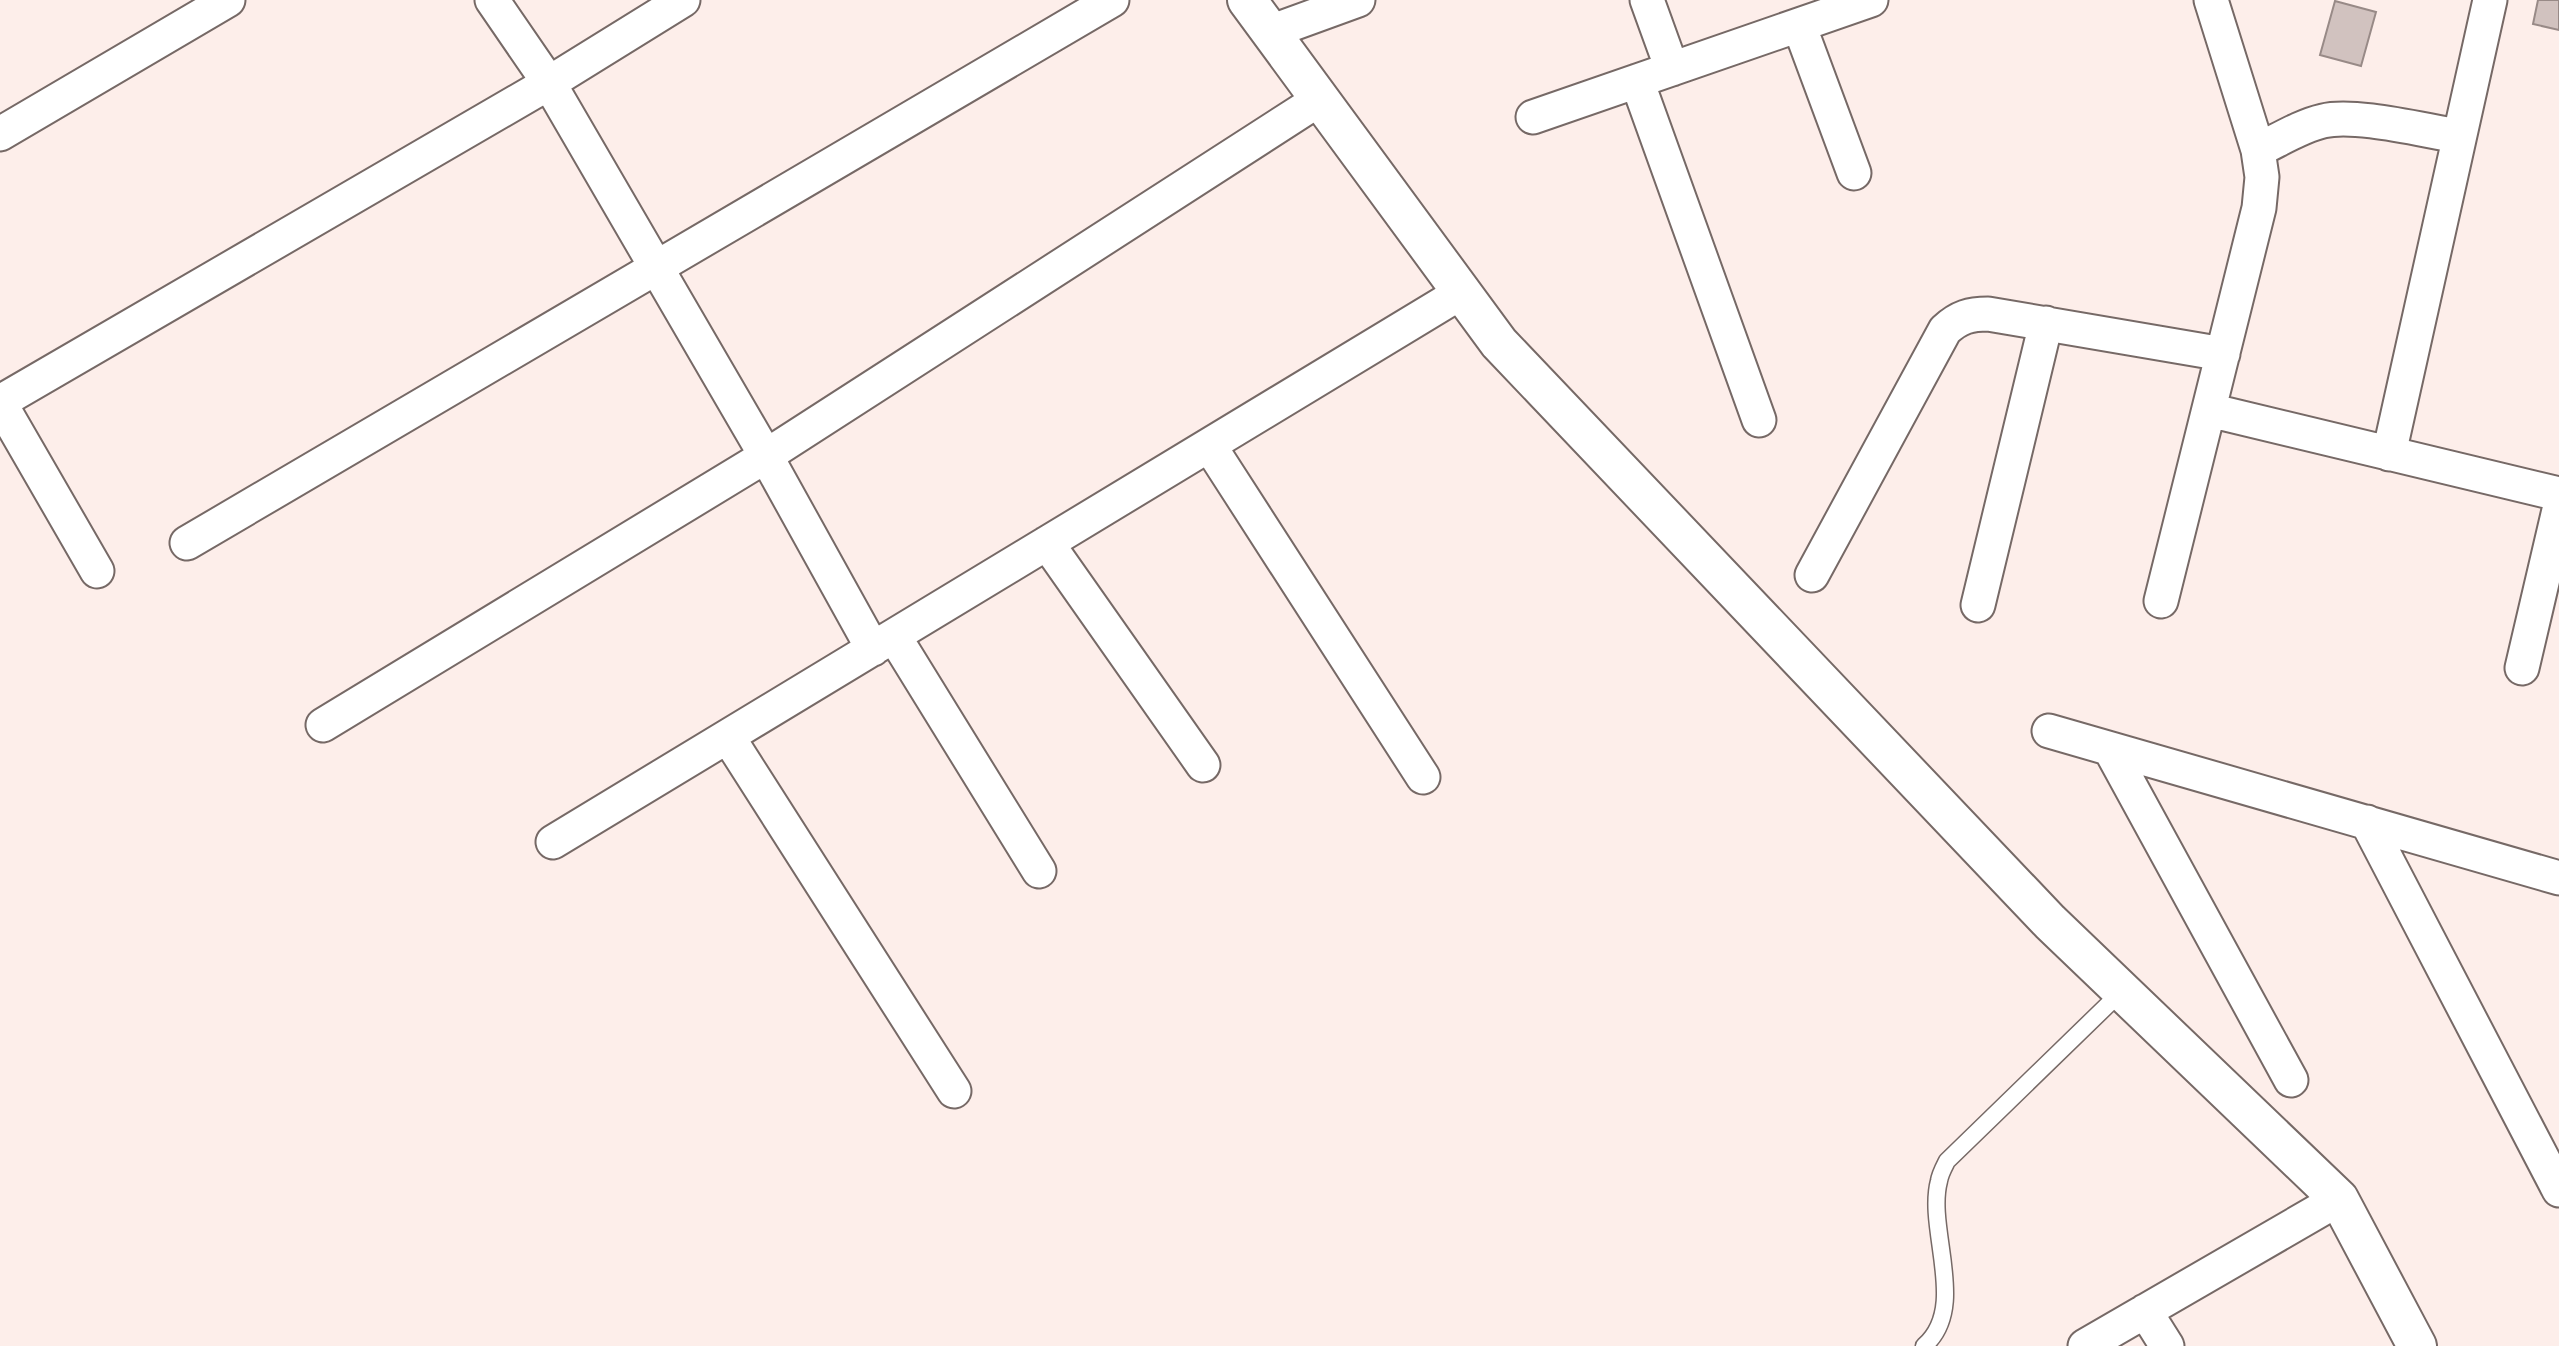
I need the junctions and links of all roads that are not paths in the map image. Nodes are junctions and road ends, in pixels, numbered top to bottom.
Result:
1 (228, 0) edge
2 (492, 0) edge
3 (683, 0) edge
4 (1112, 0) edge
5 (1247, 0) edge
6 (1358, 0) edge
7 (1647, 0) edge
8 (1871, 0) edge
9 (2211, 0) edge
10 (2490, 0) edge
11 (1799, 25) junction
12 (1270, 32) junction
13 (1672, 69) junction
14 (1637, 81) junction
15 (549, 83) junction
16 (1320, 99) junction
17 (1533, 117) dead end
18 (0, 134) edge
19 (2459, 136) junction
20 (2258, 150) junction
21 (1854, 173) dead end
22 (654, 267) junction
23 (1462, 292) junction
24 (2046, 323) junction
25 (2223, 354) junction
26 (0, 402) edge
27 (2209, 410) junction
28 (1759, 420) dead end
29 (1209, 445) junction
30 (2389, 454) junction
31 (766, 456) junction
32 (2559, 494) edge
33 (2559, 510) edge
34 (187, 543) dead end
35 (1047, 543) junction
36 (97, 571) dead end
37 (1812, 575) dead end
38 (2161, 601) dead end
39 (1978, 605) dead end
40 (883, 642) junction
41 (2522, 668) dead end
42 (323, 726) dead end
43 (2049, 731) dead end
44 (728, 737) junction
45 (2110, 749) junction
46 (1203, 765) dead end
47 (1423, 778) dead end
48 (2367, 822) junction
49 (554, 842) dead end
50 (1039, 871) dead end
51 (2559, 878) edge
52 (2122, 991) junction
53 (2291, 1080) dead end
54 (954, 1091) dead end
55 (2559, 1190) edge
56 (2339, 1199) junction
57 (2145, 1311) junction
58 (1924, 1346) edge
59 (2085, 1346) edge
60 (2166, 1346) edge
61 (2417, 1346) edge

1 - 18 street
2 - 15 street
3 - 15 street
4 - 22 street
5 - 12 street
6 - 12 street
7 - 13 street
8 - 11 street
9 - 20 street
10 - 19 street
11 - 13 street
11 - 21 street
12 - 16 street
13 - 14 street
14 - 17 street
14 - 28 street
15 - 22 street
15 - 26 street
16 - 23 street
16 - 31 street
19 - 20 street
19 - 30 street
20 - 25 street
22 - 31 street
22 - 34 street
23 - 29 street
23 - 52 street
24 - 25 street
24 - 37 street
24 - 39 street
25 - 27 street
26 - 36 street
27 - 30 street
27 - 38 street
29 - 35 street
29 - 47 street
30 - 32 street
31 - 40 street
31 - 42 street
33 - 41 street
35 - 40 street
35 - 46 street
40 - 44 street
40 - 50 street
43 - 45 street
44 - 49 street
44 - 54 street
45 - 48 street
45 - 53 street
48 - 51 street
48 - 55 street
52 - 56 street
52 - 58 lane
56 - 57 street
56 - 61 street
57 - 59 street
57 - 60 street

